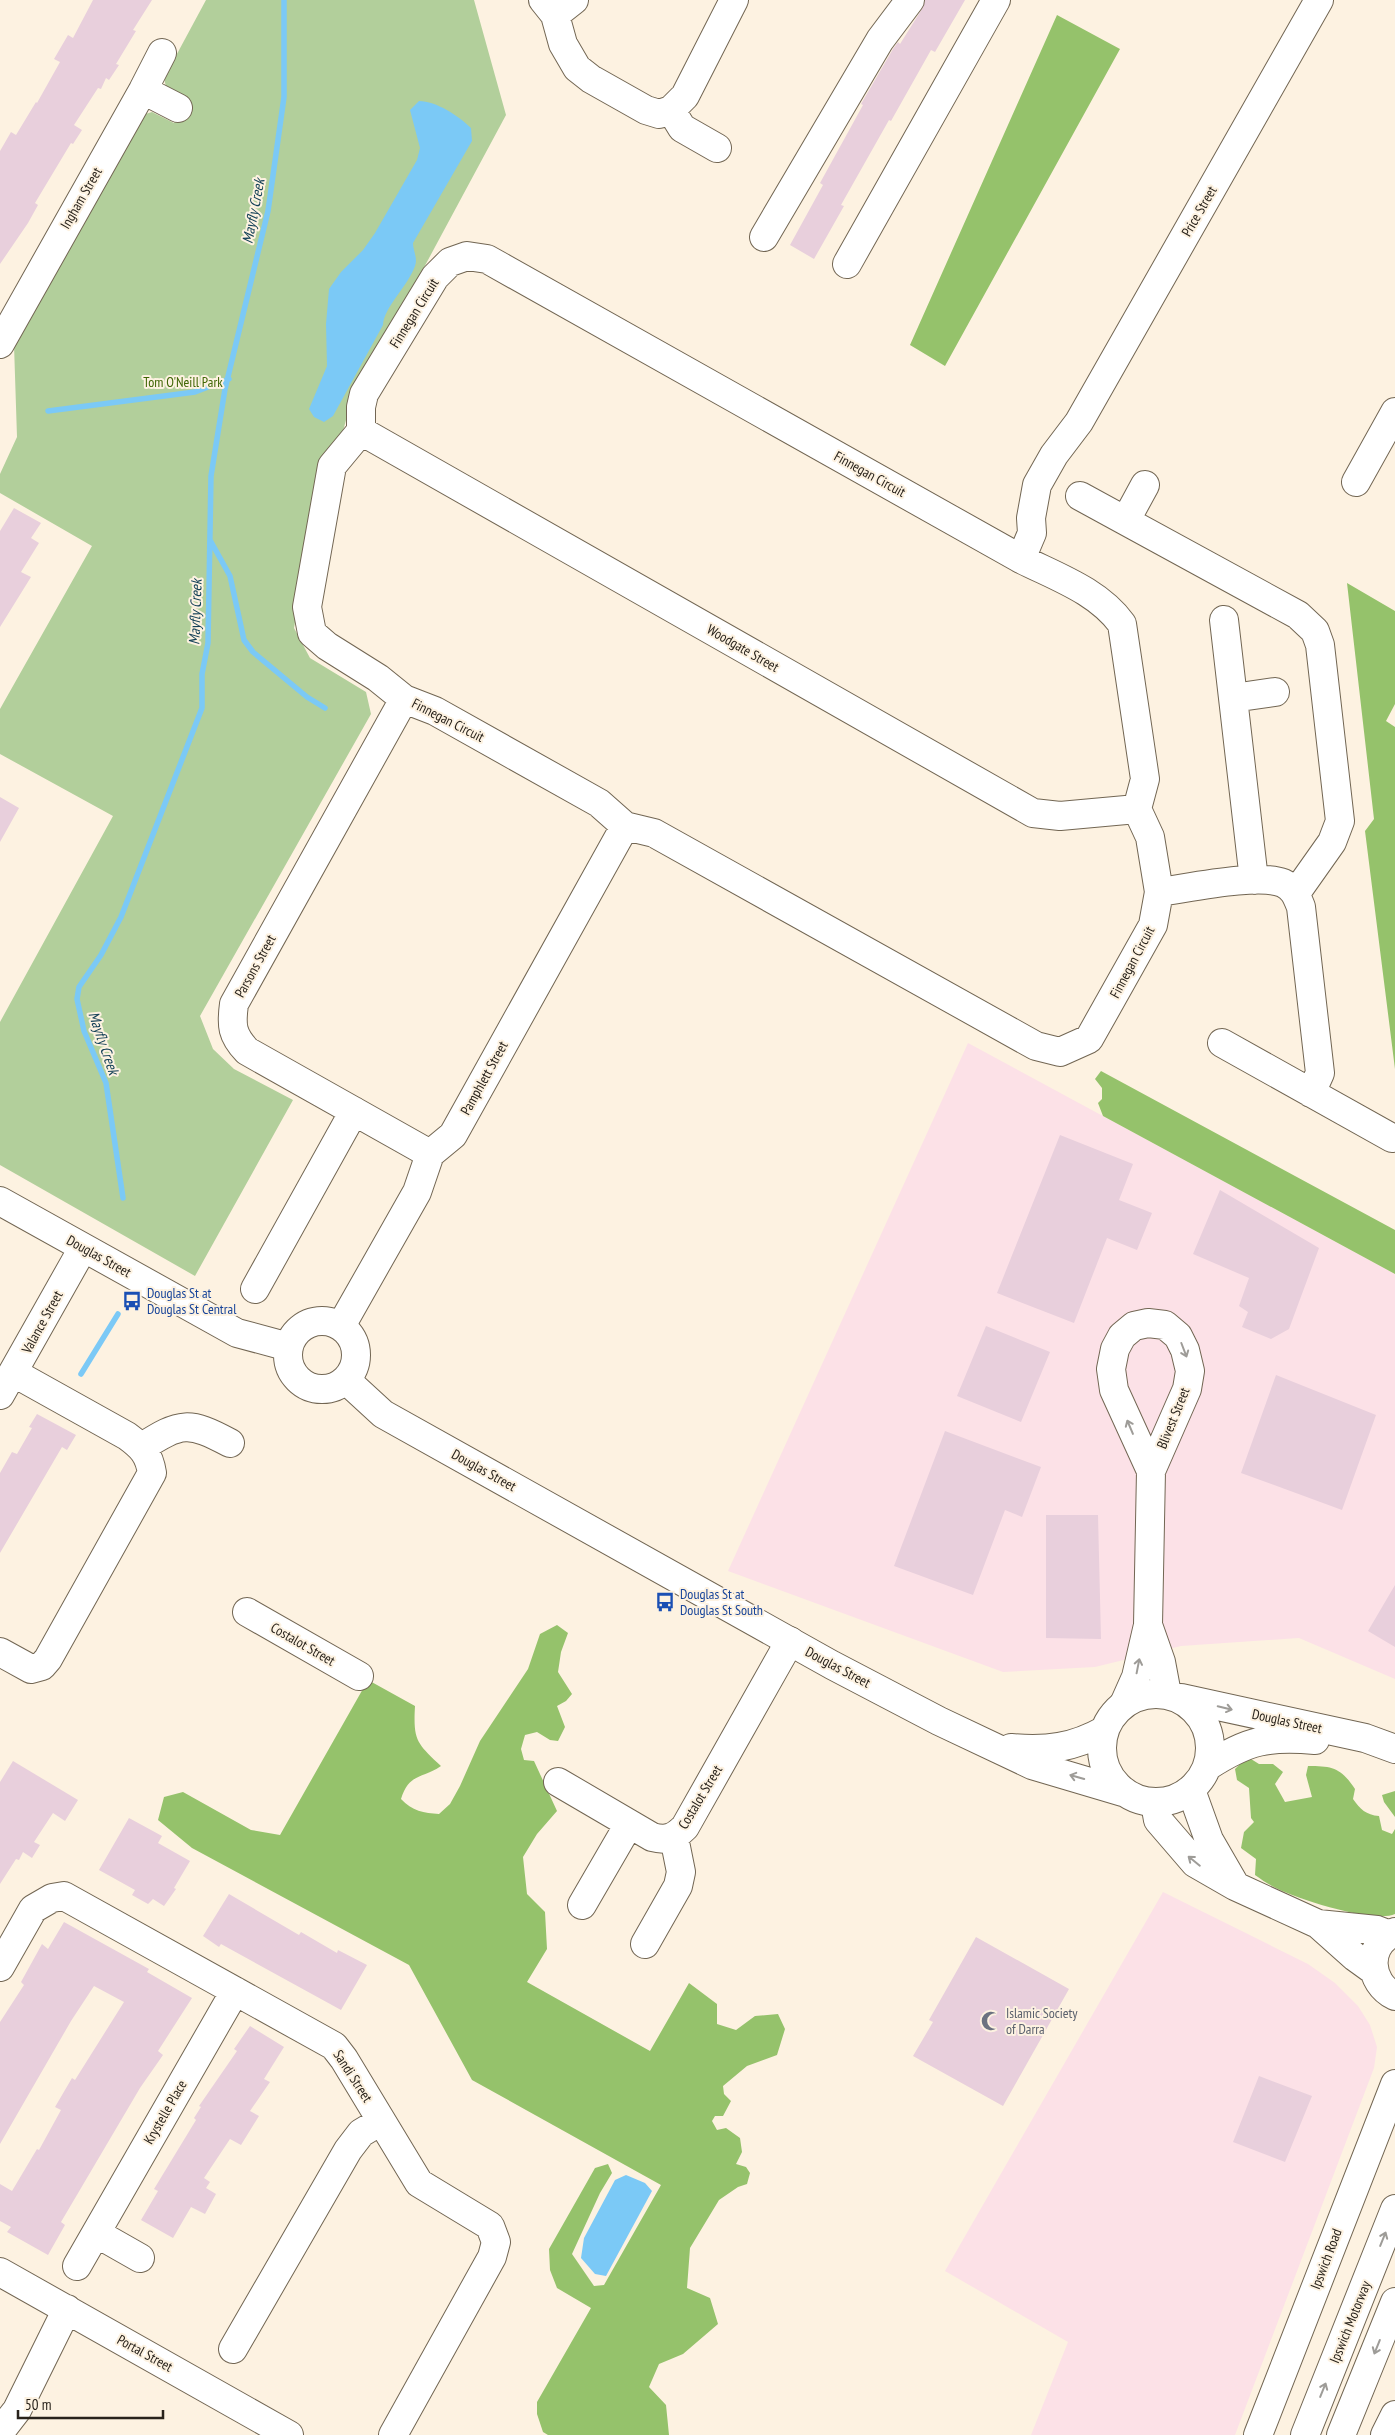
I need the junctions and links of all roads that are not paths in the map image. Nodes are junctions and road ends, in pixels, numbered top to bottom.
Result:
1 (734, 0) edge
2 (910, 0) edge
3 (996, 0) edge
4 (1318, 0) edge
5 (558, 5) edge
6 (162, 52) dead end
7 (144, 90) junction
8 (178, 108) dead end
9 (671, 110) junction
10 (717, 148) dead end
11 (764, 237) dead end
12 (847, 264) dead end
13 (0, 344) edge
14 (1395, 412) edge
15 (361, 431) junction
16 (1356, 482) dead end
17 (1145, 484) dead end
18 (1080, 496) dead end
19 (1126, 520) junction
20 (1022, 559) junction
21 (1224, 620) dead end
22 (1275, 692) dead end
23 (1233, 698) junction
24 (404, 699) junction
25 (1137, 809) junction
26 (625, 826) junction
27 (1254, 880) junction
28 (1160, 892) junction
29 (1296, 893) junction
30 (1222, 1043) dead end
31 (1311, 1093) junction
32 (354, 1111) junction
33 (1392, 1138) dead end
34 (430, 1154) junction
35 (0, 1201) edge
36 (83, 1248) junction
37 (255, 1289) dead end
38 (341, 1326) junction
39 (289, 1347) junction
40 (346, 1380) junction
41 (7, 1384) edge
42 (230, 1443) dead end
43 (142, 1447) junction
44 (1151, 1471) junction
45 (247, 1612) dead end
46 (1148, 1626) junction
47 (790, 1641) junction
48 (0, 1652) edge
49 (359, 1676) dead end
50 (1172, 1696) junction
51 (1124, 1704) junction
52 (1105, 1730) junction
53 (992, 1746) junction
54 (1395, 1749) edge
55 (1395, 1762) edge
56 (1208, 1766) junction
57 (558, 1782) dead end
58 (1191, 1790) junction
59 (1123, 1792) junction
60 (1155, 1802) junction
61 (628, 1824) junction
62 (674, 1838) junction
63 (1235, 1886) junction
64 (582, 1905) dead end
65 (1318, 1924) junction
66 (1392, 1933) edge
67 (645, 1944) dead end
68 (0, 1967) edge
69 (1373, 1970) junction
70 (235, 1991) junction
71 (1395, 1998) edge
72 (1395, 2084) edge
73 (381, 2121) junction
74 (1395, 2209) edge
75 (96, 2233) junction
76 (140, 2258) dead end
77 (77, 2266) dead end
78 (0, 2272) edge
79 (1395, 2302) edge
80 (67, 2309) junction
81 (233, 2349) dead end
82 (1395, 2415) edge
83 (250, 2425) edge
84 (0, 2432) edge
85 (290, 2435) edge
86 (393, 2435) edge
87 (1258, 2435) edge
88 (1304, 2435) edge
89 (1341, 2435) edge
90 (1386, 2435) edge

1 - 9 main road
2 - 11 main road
3 - 12 main road
4 - 20 main road, Price Street
5 - 9 main road
6 - 7 main road, Ingham Street
7 - 8 main road
7 - 13 main road, Ingham Street
9 - 10 main road
14 - 16 main road
15 - 20 main road, Finnegan Circuit
15 - 24 main road, Finnegan Circuit
15 - 25 main road, Woodgate Street
17 - 19 main road
18 - 19 main road
19 - 29 main road
20 - 25 main road, Finnegan Circuit
21 - 23 main road
22 - 23 main road
23 - 27 main road
24 - 26 main road, Finnegan Circuit
24 - 32 main road, Parsons Street
25 - 28 main road, Finnegan Circuit
26 - 28 main road, Finnegan Circuit
26 - 34 main road, Pamphlett Street
27 - 28 main road
27 - 29 main road
29 - 31 main road
30 - 31 main road
31 - 33 main road
32 - 34 main road, Parsons Street
32 - 37 main road
34 - 38 main road
35 - 36 main road, Douglas Street
36 - 39 main road, Douglas Street
36 - 41 main road, Valance Street
38 - 39 main road
38 - 40 main road
39 - 40 main road
40 - 47 main road, Douglas Street
41 - 43 main road
42 - 43 main road
43 - 48 main road
44 -> 44 main road, Blivest Street
44 - 46 main road, Blivest Street
45 - 49 main road, Costalot Street
46 - 50 main road, Blivest Street
51 -> 46 main road, Blivest Street
47 - 53 main road, Douglas Street
47 - 62 main road, Costalot Street
50 - 51 main road
50 -> 54 main road, Douglas Street
50 - 56 main road
51 - 52 main road
52 - 53 main road, Douglas Street
52 - 59 main road
59 -> 53 main road, Douglas Street
55 - 56 main road, Douglas Street
56 - 58 main road
57 - 61 main road, Costalot Street
58 - 60 main road
58 - 63 main road
59 - 60 main road
63 -> 60 main road
61 - 62 main road, Costalot Street
61 - 64 main road
62 - 67 main road
63 - 65 main road
65 - 66 main road
65 - 69 main road
66 - 69 main road
68 - 70 main road, Sandi Street
69 - 71 main road
70 - 73 main road, Sandi Street
70 - 75 main road, Krystelle Place
72 - 87 main road, Ipswich Road
73 - 81 main road
73 - 86 main road, Sandi Street
88 -> 74 main road, Ipswich Motorway
75 - 76 main road
75 - 77 main road, Krystelle Place
78 - 80 main road, Portal Street
79 -> 89 main road
80 - 83 main road, Portal Street
80 - 84 main road
82 - 90 main road
83 - 85 main road, Portal Street

